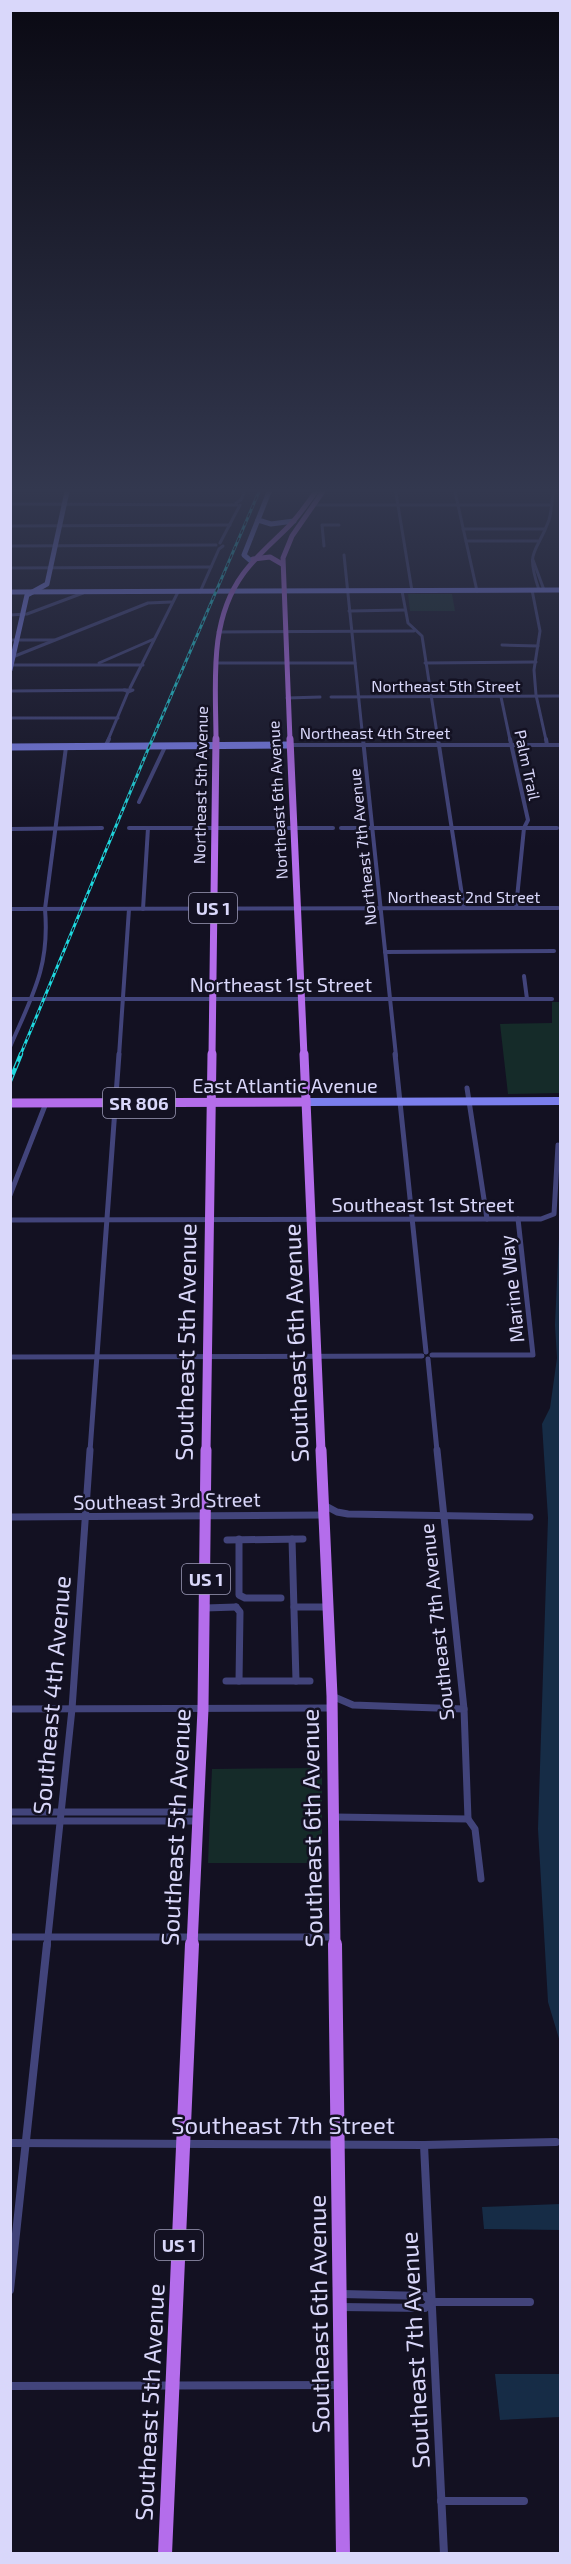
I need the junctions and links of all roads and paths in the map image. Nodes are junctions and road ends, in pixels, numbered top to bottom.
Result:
1 (25, 607) edge
2 (45, 607) edge
3 (139, 607) edge
4 (169, 607) edge
5 (227, 607) edge
6 (283, 607) edge
7 (349, 607) edge
8 (404, 607) edge
9 (535, 607) edge
10 (405, 610) junction
11 (349, 611) junction
12 (10, 615) edge
13 (23, 615) junction
14 (284, 631) junction
15 (352, 631) junction
16 (414, 631) junction
17 (219, 632) junction
18 (154, 639) junction
19 (14, 640) edge
20 (57, 640) junction
21 (502, 645) dead end
22 (538, 646) junction
23 (12, 658) edge
24 (536, 662) junction
25 (217, 663) junction
26 (355, 663) junction
27 (424, 663) junction
28 (143, 664) junction
29 (285, 664) junction
30 (94, 665) junction
31 (11, 667) edge
32 (127, 690) junction
33 (10, 691) edge
34 (537, 696) junction
35 (561, 696) edge
36 (331, 697) dead end
37 (358, 697) junction
38 (430, 697) junction
39 (501, 697) junction
40 (287, 698) junction
41 (320, 698) dead end
42 (10, 718) edge
43 (118, 718) junction
44 (439, 745) junction
45 (513, 745) junction
46 (547, 745) junction
47 (561, 745) edge
48 (216, 746) junction
49 (289, 746) junction
50 (363, 746) junction
51 (10, 747) edge
52 (66, 747) junction
53 (105, 747) junction
54 (165, 747) junction
55 (139, 802) dead end
56 (56, 828) junction
57 (102, 828) dead end
58 (129, 828) dead end
59 (148, 828) junction
60 (215, 828) junction
61 (293, 828) junction
62 (333, 828) dead end
63 (341, 828) dead end
64 (372, 828) junction
65 (451, 828) junction
66 (524, 828) junction
67 (557, 828) dead end
68 (10, 829) edge
69 (298, 908) junction
70 (380, 908) junction
71 (464, 908) junction
72 (516, 908) junction
73 (558, 908) dead end
74 (10, 909) edge
75 (45, 909) junction
76 (129, 909) junction
77 (143, 909) junction
78 (213, 909) junction
79 (554, 951) dead end
80 (385, 952) junction
81 (524, 976) dead end
82 (302, 998) junction
83 (389, 998) junction
84 (10, 999) edge
85 (30, 999) junction
86 (123, 999) junction
87 (212, 999) junction
88 (527, 999) junction
89 (552, 999) dead end
90 (10, 1047) edge
91 (467, 1088) dead end
92 (561, 1101) edge
93 (210, 1102) junction
94 (306, 1102) junction
95 (400, 1102) junction
96 (469, 1102) junction
97 (10, 1103) edge
98 (46, 1103) junction
99 (115, 1103) junction
100 (558, 1145) dead end
101 (10, 1195) edge
102 (518, 1219) junction
103 (10, 1220) edge
104 (107, 1220) junction
105 (209, 1220) junction
106 (312, 1220) junction
107 (412, 1220) junction
108 (487, 1220) junction
109 (427, 1355) junction
110 (97, 1356) junction
111 (208, 1356) junction
112 (318, 1356) junction
113 (10, 1357) edge
114 (324, 1510) junction
115 (206, 1516) junction
116 (10, 1517) edge
117 (444, 1517) junction
118 (530, 1517) dead end
119 (86, 1518) junction
120 (239, 1539) junction
121 (292, 1539) junction
122 (303, 1539) dead end
123 (227, 1540) dead end
124 (244, 1598) junction
125 (281, 1598) dead end
126 (236, 1606) junction
127 (294, 1607) junction
128 (328, 1607) junction
129 (205, 1608) junction
130 (226, 1681) dead end
131 (239, 1681) junction
132 (296, 1681) junction
133 (310, 1681) dead end
134 (332, 1702) junction
135 (10, 1709) edge
136 (72, 1709) junction
137 (203, 1709) junction
138 (464, 1709) junction
139 (10, 1812) edge
140 (61, 1812) junction
141 (198, 1817) junction
142 (334, 1817) junction
143 (468, 1819) junction
144 (10, 1821) edge
145 (60, 1821) junction
146 (481, 1879) dead end
147 (10, 1937) edge
148 (48, 1937) junction
149 (193, 1937) junction
150 (335, 1937) junction
151 (556, 2142) dead end
152 (10, 2143) edge
153 (25, 2143) junction
154 (184, 2143) junction
155 (338, 2143) junction
156 (424, 2145) junction
157 (10, 2290) edge
158 (340, 2300) junction
159 (431, 2302) junction
160 (530, 2302) dead end
161 (341, 2385) junction
162 (10, 2386) edge
163 (172, 2386) junction
164 (441, 2501) junction
165 (524, 2501) dead end
166 (165, 2553) edge
167 (343, 2553) edge
168 (444, 2553) edge

1 - 13 street
2 - 13 street
3 - 20 street
4 - 18 street
5 - 17 main road, Northeast 5th Avenue / US 1
6 - 14 main road, Northeast 6th Avenue
7 - 11 street, Northeast 7th Avenue
8 - 10 street
9 - 22 street
10 - 11 street
10 - 16 street
11 - 15 street, Northeast 7th Avenue
12 - 13 street
13 - 19 street
14 - 15 street
14 - 17 street
14 - 29 main road, Northeast 6th Avenue
15 - 16 street
15 - 26 street, Northeast 7th Avenue
16 - 27 street
17 - 25 main road, Northeast 5th Avenue / US 1
18 - 28 street
18 - 30 street
19 - 20 street
19 - 23 street
20 - 23 street
21 - 22 street
22 - 24 street
23 - 31 street
24 - 27 street
24 - 34 street
25 - 29 street
25 - 48 main road, Northeast 5th Avenue / US 1
26 - 29 street
26 - 37 street, Northeast 7th Avenue
27 - 38 street
28 - 30 street
28 - 32 street
29 - 40 main road, Northeast 6th Avenue
30 - 31 street
32 - 33 street
32 - 43 street
34 - 35 street, Northeast 5th Street
34 - 39 street, Northeast 5th Street
34 - 46 street
36 - 37 street, Northeast 5th Street
37 - 38 street, Northeast 5th Street
37 - 50 street, Northeast 7th Avenue
38 - 39 street, Northeast 5th Street
38 - 44 street
39 - 45 street, Palm Trail
40 - 41 street
40 - 49 main road, Northeast 6th Avenue
42 - 43 street
43 - 53 street
44 - 45 street, Northeast 4th Street
44 - 50 street, Northeast 4th Street
44 - 65 street
45 - 46 street, Northeast 4th Street
45 - 66 street, Palm Trail
46 - 47 street, Northeast 4th Street
48 - 49 street, Northeast 4th Street
48 - 54 street, Northeast 4th Street
48 - 60 main road, Northeast 5th Avenue / US 1
49 - 50 street, Northeast 4th Street
49 - 61 main road, Northeast 6th Avenue
50 - 64 street, Northeast 7th Avenue
51 - 52 street, Northeast 4th Street
52 - 53 street, Northeast 4th Street
52 - 56 street
53 - 54 street, Northeast 4th Street
54 - 55 street
56 - 57 street
56 - 68 street
56 - 75 street
58 - 59 street
59 - 60 street
59 - 77 street
60 - 61 street
60 - 78 main road, Northeast 5th Avenue / US 1
61 - 62 street
61 - 69 main road, Northeast 6th Avenue
63 - 64 street
64 - 65 street
64 - 70 street, Northeast 7th Avenue
65 - 66 street
65 - 71 street
66 - 67 street
66 - 72 street, Palm Trail
69 - 70 street, Northeast 2nd Street
69 - 78 street, Northeast 2nd Street
69 - 82 main road, Northeast 6th Avenue
70 - 71 street, Northeast 2nd Street
70 - 80 street, Northeast 7th Avenue
71 - 72 street, Northeast 2nd Street
72 - 73 street, Northeast 2nd Street
74 - 75 street, Northeast 2nd Street
75 - 76 street, Northeast 2nd Street
75 - 85 street
76 - 77 street, Northeast 2nd Street
76 - 86 street, Southeast 4th Avenue
77 - 78 street, Northeast 2nd Street
78 - 87 main road, Northeast 5th Avenue / US 1
79 - 80 street
80 - 83 street, Northeast 7th Avenue
81 - 88 street
82 - 83 street, Northeast 1st Street
82 - 87 street, Northeast 1st Street
82 - 94 main road, Northeast 6th Avenue
83 - 88 street, Northeast 1st Street
83 - 95 street, Northeast 7th Avenue
84 - 85 street, Northeast 1st Street
85 - 86 street, Northeast 1st Street
85 - 90 street
86 - 87 street, Northeast 1st Street
86 - 99 street, Southeast 4th Avenue
87 - 93 main road, Northeast 5th Avenue / US 1
88 - 89 street, Northeast 1st Street
91 - 96 street
92 - 96 street, East Atlantic Avenue / SR 806
93 - 94 main road, East Atlantic Avenue / SR 806
93 - 99 main road, East Atlantic Avenue / SR 806
93 - 105 main road, Southeast 5th Avenue / US 1
94 - 95 street, East Atlantic Avenue / SR 806
94 - 106 main road, Southeast 6th Avenue
95 - 96 street, East Atlantic Avenue / SR 806
95 - 107 street, Southeast 7th Avenue
96 - 108 street
97 - 98 main road, East Atlantic Avenue / SR 806
98 - 99 main road, East Atlantic Avenue / SR 806
98 - 101 street
99 - 104 street, Southeast 4th Avenue
100 - 102 street, Southeast 1st Street
102 - 108 street, Southeast 1st Street
102 - 109 street, Marine Way
103 - 104 street, Southeast 1st Street
104 - 105 street, Southeast 1st Street
104 - 110 street, Southeast 4th Avenue
105 - 106 street, Southeast 1st Street
105 - 111 main road, Southeast 5th Avenue / US 1
106 - 107 street, Southeast 1st Street
106 - 112 main road, Southeast 6th Avenue
107 - 108 street, Southeast 1st Street
107 - 109 street, Southeast 7th Avenue
109 - 112 street
109 - 117 street, Southeast 7th Avenue
110 - 111 street
110 - 113 street
110 - 119 street, Southeast 4th Avenue
111 - 112 street
111 - 115 main road, Southeast 5th Avenue / US 1
112 - 114 main road, Southeast 6th Avenue
114 - 115 street, Southeast 3rd Street
114 - 117 street, Southeast 3rd Street
114 - 128 main road, Southeast 6th Avenue
115 - 119 street, Southeast 3rd Street
115 - 129 main road, Southeast 5th Avenue / US 1
116 - 119 street, Southeast 3rd Street
117 - 118 street, Southeast 3rd Street
117 - 138 street, Southeast 7th Avenue
119 - 136 street, Southeast 4th Avenue
120 - 121 street
120 - 123 street
120 - 124 street
121 - 122 street
121 - 127 street
124 - 125 street
124 - 126 street
126 - 129 street
126 - 131 street
127 - 128 street
127 - 132 street
128 - 134 main road, Southeast 6th Avenue
129 - 137 main road, Southeast 5th Avenue / US 1
130 - 131 street
131 - 132 street
132 - 133 street
134 - 137 street
134 - 138 street
134 - 142 main road, Southeast 6th Avenue
135 - 136 street
136 - 137 street
136 - 140 street, Southeast 4th Avenue
137 - 141 main road, Southeast 5th Avenue / US 1
138 - 143 street, Southeast 7th Avenue
139 - 140 street
140 - 141 street
140 - 145 street, Southeast 4th Avenue
141 - 145 street
141 - 149 main road, Southeast 5th Avenue / US 1
142 - 143 street
142 - 150 main road, Southeast 6th Avenue
143 - 146 street, Southeast 7th Avenue
144 - 145 street
145 - 148 street, Southeast 4th Avenue
147 - 148 street
148 - 149 street
148 - 153 street, Southeast 4th Avenue
149 - 150 street
149 - 154 main road, Southeast 5th Avenue / US 1
150 - 155 main road, Southeast 6th Avenue
151 - 156 street, Southeast 7th Street
152 - 153 street, Southeast 7th Street
153 - 154 street, Southeast 7th Street
153 - 157 street, Southeast 4th Avenue
154 - 155 street, Southeast 7th Street
154 - 163 main road, Southeast 5th Avenue / US 1
155 - 156 street, Southeast 7th Street
155 - 158 main road, Southeast 6th Avenue
156 - 159 street, Southeast 7th Avenue
158 - 159 street
158 - 159 street
158 - 161 main road, Southeast 6th Avenue
159 - 160 street
159 - 164 street, Southeast 7th Avenue
161 - 163 street
161 - 167 main road, Southeast 6th Avenue
162 - 163 street
163 - 166 main road, Southeast 5th Avenue / US 1
164 - 165 street
164 - 168 street, Southeast 7th Avenue

